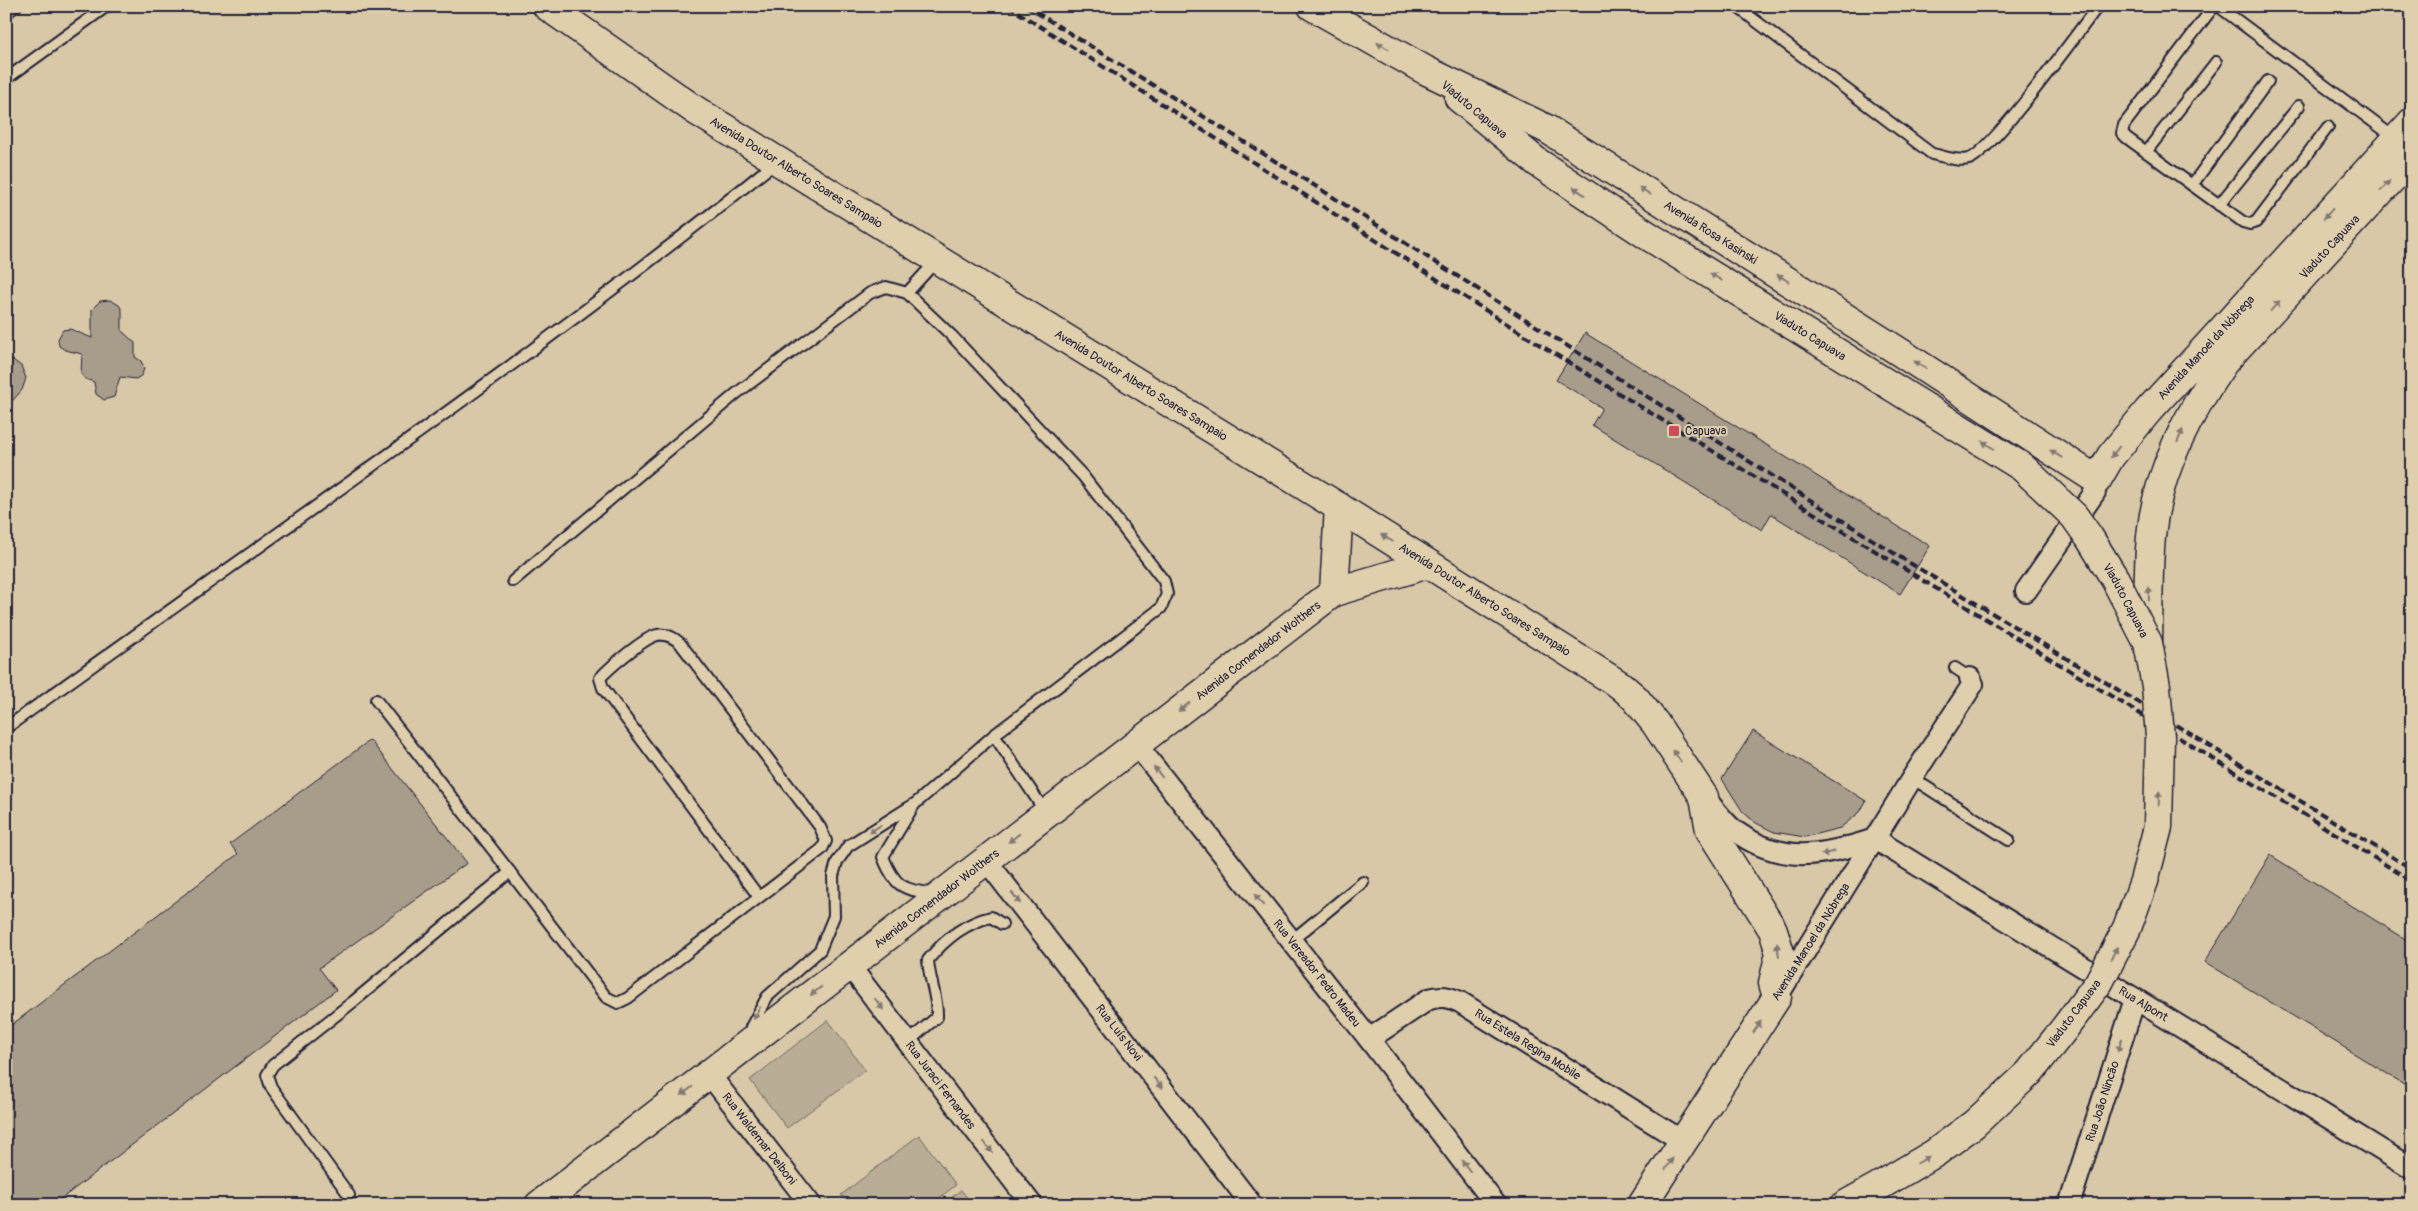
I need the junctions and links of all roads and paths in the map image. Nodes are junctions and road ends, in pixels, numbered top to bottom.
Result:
1 (16, 6) edge
2 (106, 6) edge
3 (547, 6) edge
4 (1736, 6) edge
5 (2098, 6) edge
6 (2216, 6) edge
7 (1315, 7) edge
8 (6, 13) edge
9 (2216, 62) dead end
10 (1426, 70) junction
11 (6, 79) edge
12 (2268, 81) dead end
13 (2299, 106) dead end
14 (2328, 127) dead end
15 (2407, 139) edge
16 (2146, 152) junction
17 (777, 161) junction
18 (2192, 185) junction
19 (2219, 205) junction
20 (938, 259) junction
21 (907, 293) junction
22 (2097, 480) junction
23 (1338, 507) junction
24 (1428, 564) junction
25 (513, 581) dead end
26 (2026, 590) dead end
27 (1334, 592) junction
28 (2148, 643) junction
29 (1963, 673) dead end
30 (376, 700) dead end
31 (6, 728) edge
32 (994, 735) junction
33 (1136, 744) junction
34 (1912, 778) junction
35 (1704, 797) junction
36 (916, 802) junction
37 (1046, 813) junction
38 (1875, 839) junction
39 (2009, 840) dead end
40 (986, 860) junction
41 (510, 872) junction
42 (1363, 882) dead end
43 (941, 894) junction
44 (759, 898) junction
45 (1002, 924) dead end
46 (1292, 941) junction
47 (849, 965) junction
48 (1777, 997) junction
49 (2135, 999) junction
50 (1369, 1039) junction
51 (908, 1042) junction
52 (749, 1043) junction
53 (709, 1074) junction
54 (1684, 1142) junction
55 (2412, 1169) edge
56 (348, 1205) edge
57 (539, 1205) edge
58 (811, 1205) edge
59 (1032, 1205) edge
60 (1252, 1205) edge
61 (1496, 1205) edge
62 (1642, 1205) edge
63 (1845, 1205) edge
64 (2069, 1205) edge

1 - 8 lane
2 - 11 lane
3 - 17 main road, Avenida Doutor Alberto Soares Sampaio
4 - 5 lane
6 - 15 lane
6 - 16 lane
10 -> 7 main road, Avenida Rosa Kasinski
9 - 16 lane
22 -> 10 main road, Avenida Rosa Kasinski
28 -> 10 main road, Viaduto Capuava, bridge
12 - 18 lane
13 - 19 lane
14 - 19 lane
15 -> 22 main road, Avenida Manoel da Nóbrega
28 -> 15 main road, Viaduto Capuava
16 - 18 lane
17 - 20 main road, Avenida Doutor Alberto Soares Sampaio
17 - 31 lane
18 - 19 lane
20 - 21 lane
20 - 23 main road, Avenida Doutor Alberto Soares Sampaio
21 - 25 lane
21 - 32 lane
22 - 26 street, Avenida Manoel da Nóbrega
24 -> 23 main road, Avenida Doutor Alberto Soares Sampaio
23 - 27 main road
24 - 27 main road, Avenida Comendador Wolthers
35 -> 24 main road, Avenida Doutor Alberto Soares Sampaio
27 -> 33 main road, Avenida Comendador Wolthers
63 -> 28 main road, Viaduto Capuava, bridge
29 - 34 street, Avenida Manoel da Nóbrega
30 - 41 lane
32 - 36 lane
32 - 37 lane
33 - 37 main road, Avenida Comendador Wolthers
46 -> 33 street, Rua Vereador Pedro Madeu
34 - 38 street, Avenida Manoel da Nóbrega
34 - 39 lane
38 -> 35 street, Avenida Doutor Alberto Soares Sampaio
48 -> 35 main road, Avenida Doutor Alberto Soares Sampaio
36 - 43 lane
36 -> 52 lane
37 -> 40 main road, Avenida Comendador Wolthers
38 - 48 street, Avenida Manoel da Nóbrega
38 - 49 street, Rua Alpont
40 - 43 main road, Avenida Comendador Wolthers
40 -> 60 street, Rua Luís Novi
41 - 44 lane
41 - 56 lane
42 - 46 lane
43 - 47 main road, Avenida Comendador Wolthers
44 - 44 lane
45 - 51 lane
46 - 50 street, Rua Vereador Pedro Madeu
47 -> 51 street, Rua Juraci Fernandes
47 -> 52 main road, Avenida Comendador Wolthers
54 -> 48 main road, Avenida Manoel da Nóbrega
49 - 55 street, Rua Alpont
49 -> 64 street, Rua João Nincão
50 - 54 street, Rua Estela Regina Mobile
61 -> 50 street, Rua Vereador Pedro Madeu
51 -> 59 street, Rua Juraci Fernandes
52 - 53 main road, Avenida Comendador Wolthers
53 -> 57 main road, Avenida Comendador Wolthers
53 - 58 street, Rua Waldemar Delboni
62 -> 54 main road, Avenida Manoel da Nóbrega

